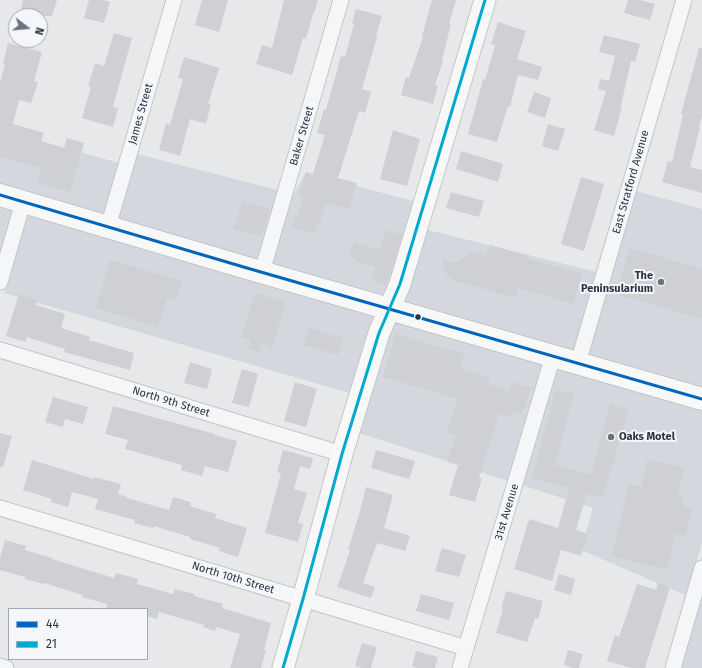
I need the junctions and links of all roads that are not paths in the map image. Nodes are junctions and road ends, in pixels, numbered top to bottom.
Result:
1 (174, 0) edge
2 (341, 0) edge
3 (485, 0) edge
4 (684, 0) edge
5 (0, 195) edge
6 (23, 202) junction
7 (108, 227) junction
8 (262, 272) junction
9 (0, 282) edge
10 (389, 309) junction
11 (0, 350) edge
12 (553, 356) junction
13 (578, 363) junction
14 (702, 398) edge
15 (342, 454) junction
16 (0, 508) edge
17 (702, 568) edge
18 (303, 599) junction
19 (466, 648) junction
20 (0, 666) edge
21 (6, 668) edge
22 (283, 668) edge
23 (460, 668) edge
24 (673, 668) edge

1 - 7 street, James Street
2 - 8 street, Baker Street
3 - 10 street
4 - 13 street, East Stratford Avenue
5 - 6 main road
6 - 7 main road
6 - 9 street
7 - 8 main road
8 - 10 main road
10 - 12 main road
10 - 15 street
11 - 15 street, North 9th Street
12 - 13 main road
12 - 19 street, 31st Avenue
13 - 14 main road
15 - 18 street
16 - 18 street, North 10th Street
17 - 24 street
18 - 19 street, North 10th Street
18 - 22 street
19 - 23 street, 31st Avenue
20 - 21 street

